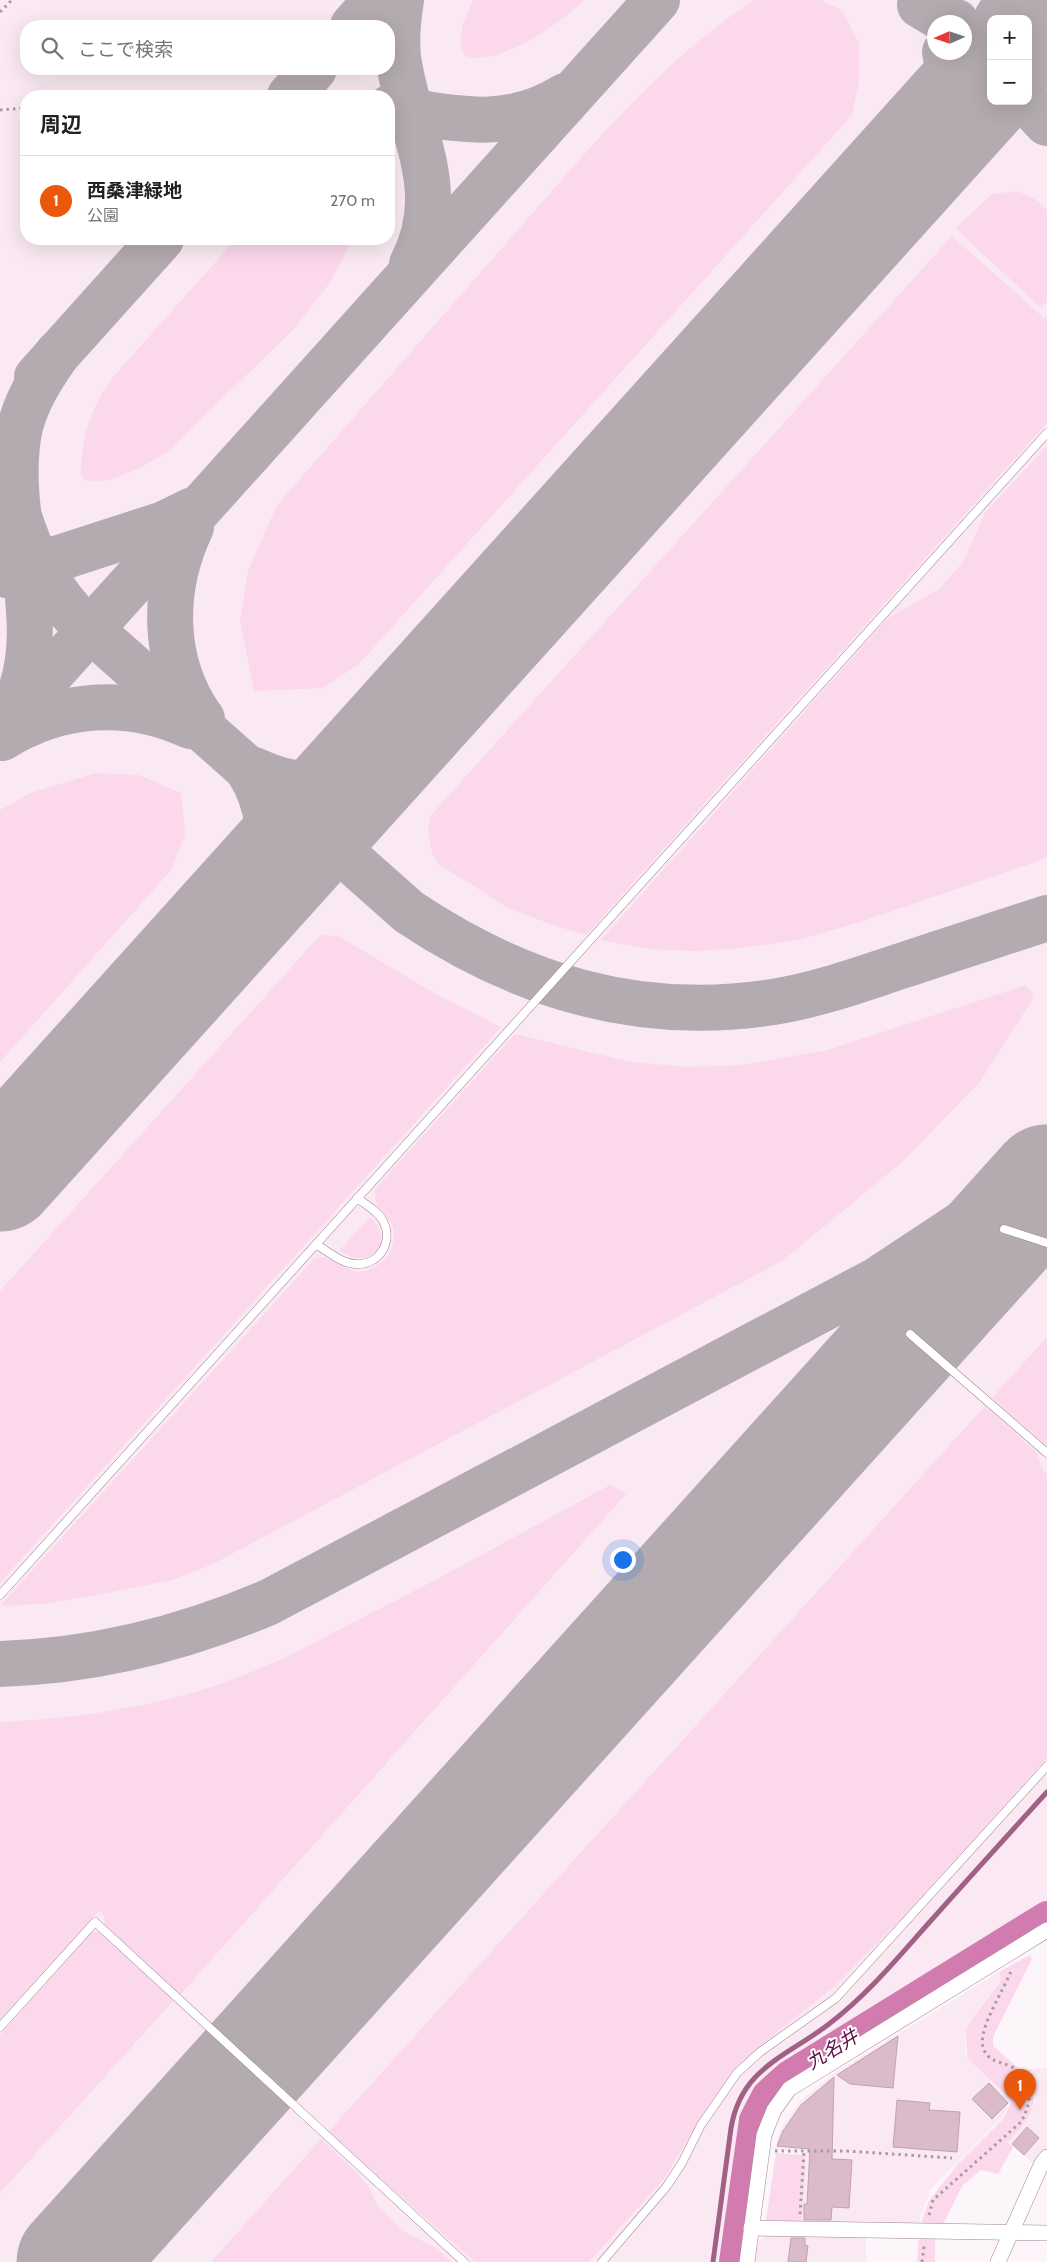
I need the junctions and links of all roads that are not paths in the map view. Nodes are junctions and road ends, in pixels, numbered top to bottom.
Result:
1 (1047, 433) edge
2 (357, 1198) junction
3 (1004, 1229) dead end
4 (1047, 1243) edge
5 (317, 1245) junction
6 (910, 1334) dead end
7 (1047, 1453) edge
8 (0, 1594) edge
9 (1047, 1766) edge
10 (1047, 1930) edge
11 (0, 2027) edge
12 (1047, 2157) edge
13 (751, 2228) junction
14 (1011, 2233) junction
15 (1047, 2233) edge
16 (464, 2262) edge
17 (602, 2262) edge
18 (747, 2262) edge
19 (998, 2262) edge

1 - 2 lane
2 - 5 lane
2 - 5 lane
3 - 4 lane
5 - 8 lane
6 - 7 lane
9 - 17 lane
10 - 13 street
11 - 16 lane
12 - 14 street
13 - 14 street
13 - 18 street
14 - 15 street
14 - 19 street

